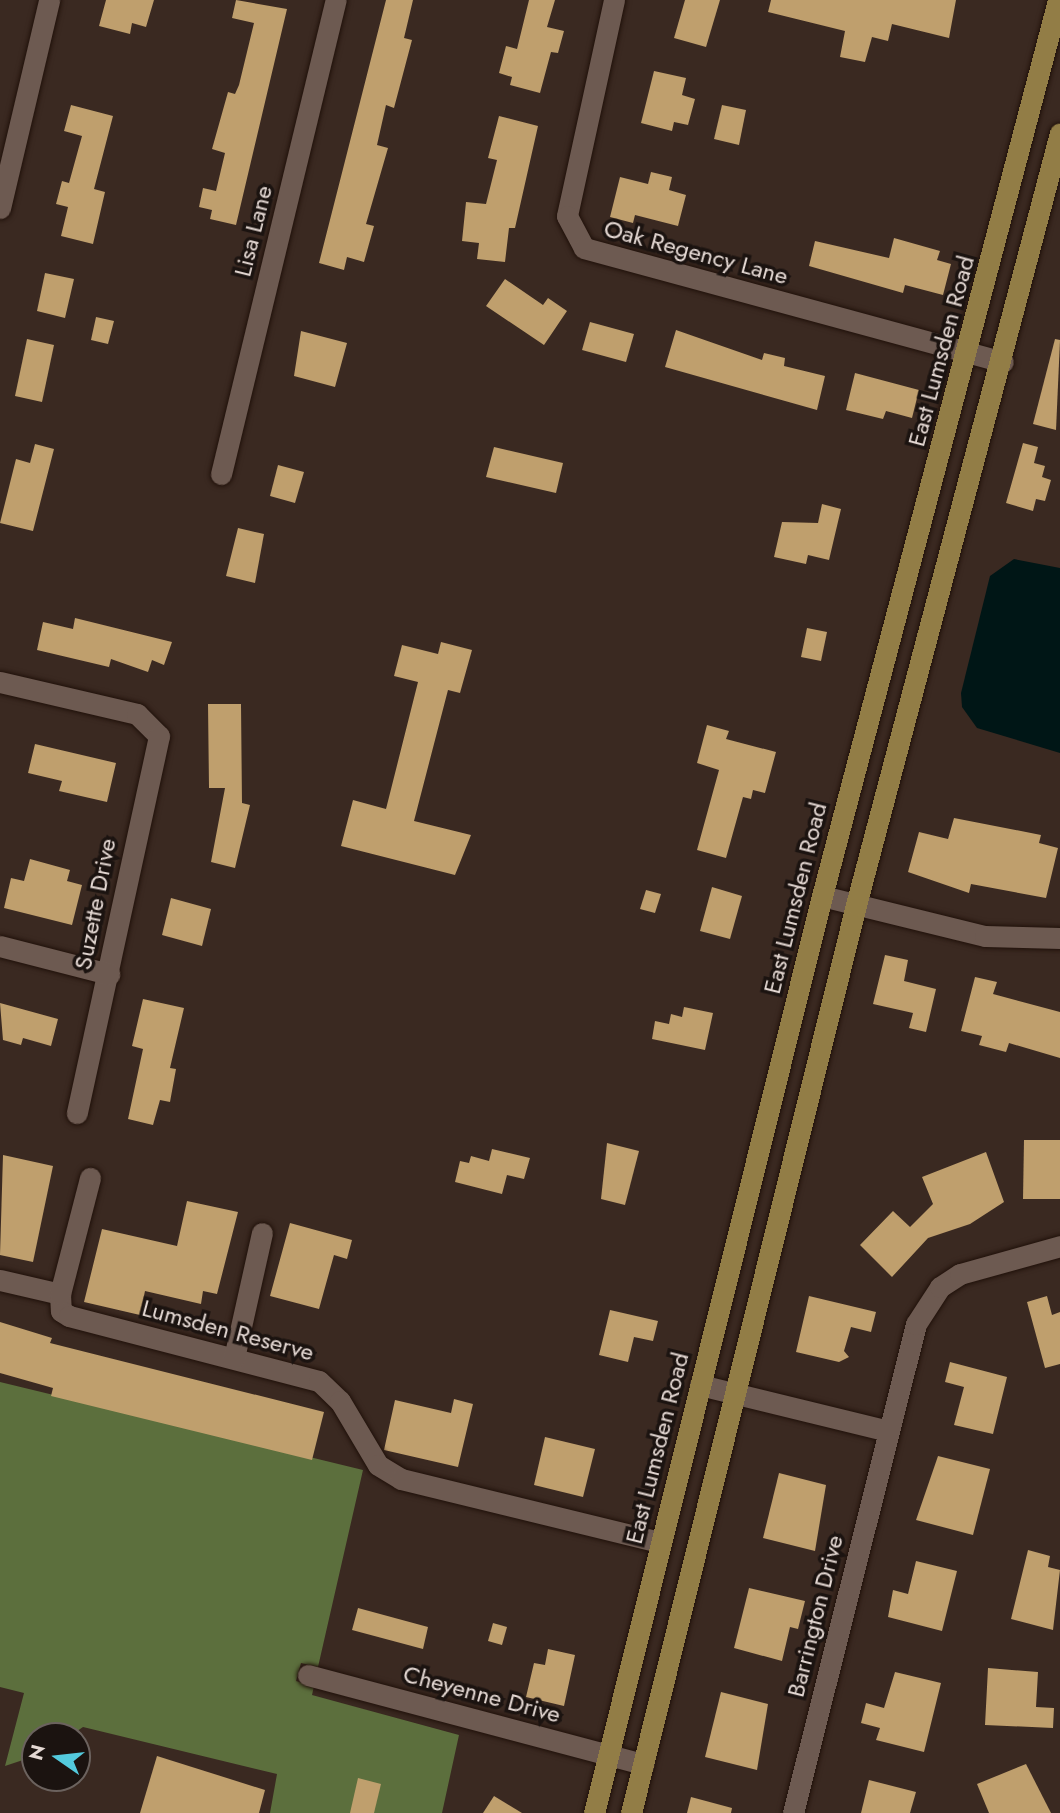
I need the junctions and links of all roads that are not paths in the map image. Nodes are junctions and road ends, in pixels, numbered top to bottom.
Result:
1 (49, 0) edge
2 (336, 0) edge
3 (614, 0) edge
4 (1058, 0) edge
5 (1060, 133) edge
6 (0, 208) edge
7 (969, 353) junction
8 (1003, 362) junction
9 (221, 474) dead end
10 (0, 682) edge
11 (822, 896) junction
12 (856, 905) junction
13 (1060, 938) edge
14 (0, 946) edge
15 (109, 974) junction
16 (77, 1113) dead end
17 (90, 1178) dead end
18 (262, 1233) dead end
19 (1060, 1246) edge
20 (0, 1280) edge
21 (60, 1294) junction
22 (234, 1359) junction
23 (700, 1385) junction
24 (735, 1393) junction
25 (888, 1431) junction
26 (660, 1542) junction
27 (308, 1675) dead end
28 (609, 1755) junction
29 (643, 1764) junction
30 (594, 1813) edge
31 (631, 1813) edge
32 (793, 1813) edge

1 - 6 street
2 - 9 street, Lisa Lane
3 - 7 street, Oak Regency Lane
4 - 7 main road, East Lumsden Road
5 - 8 main road
7 - 8 street, Oak Regency Lane
7 - 11 main road, East Lumsden Road
8 - 12 main road
10 - 15 street, Suzette Drive
11 - 12 street
11 - 23 main road, East Lumsden Road
12 - 13 street
12 - 24 main road
14 - 15 street
15 - 16 street, Suzette Drive
17 - 21 street
18 - 22 street
19 - 25 street, Barrington Drive
20 - 21 street
21 - 22 street, Lumsden Reserve
22 - 26 street, Lumsden Reserve
23 - 24 street
23 - 26 main road, East Lumsden Road
24 - 25 street
24 - 29 main road
25 - 32 street, Barrington Drive
26 - 28 main road, East Lumsden Road
27 - 28 street, Cheyenne Drive
28 - 29 street, Cheyenne Drive
28 - 30 main road, East Lumsden Road
29 - 31 main road

